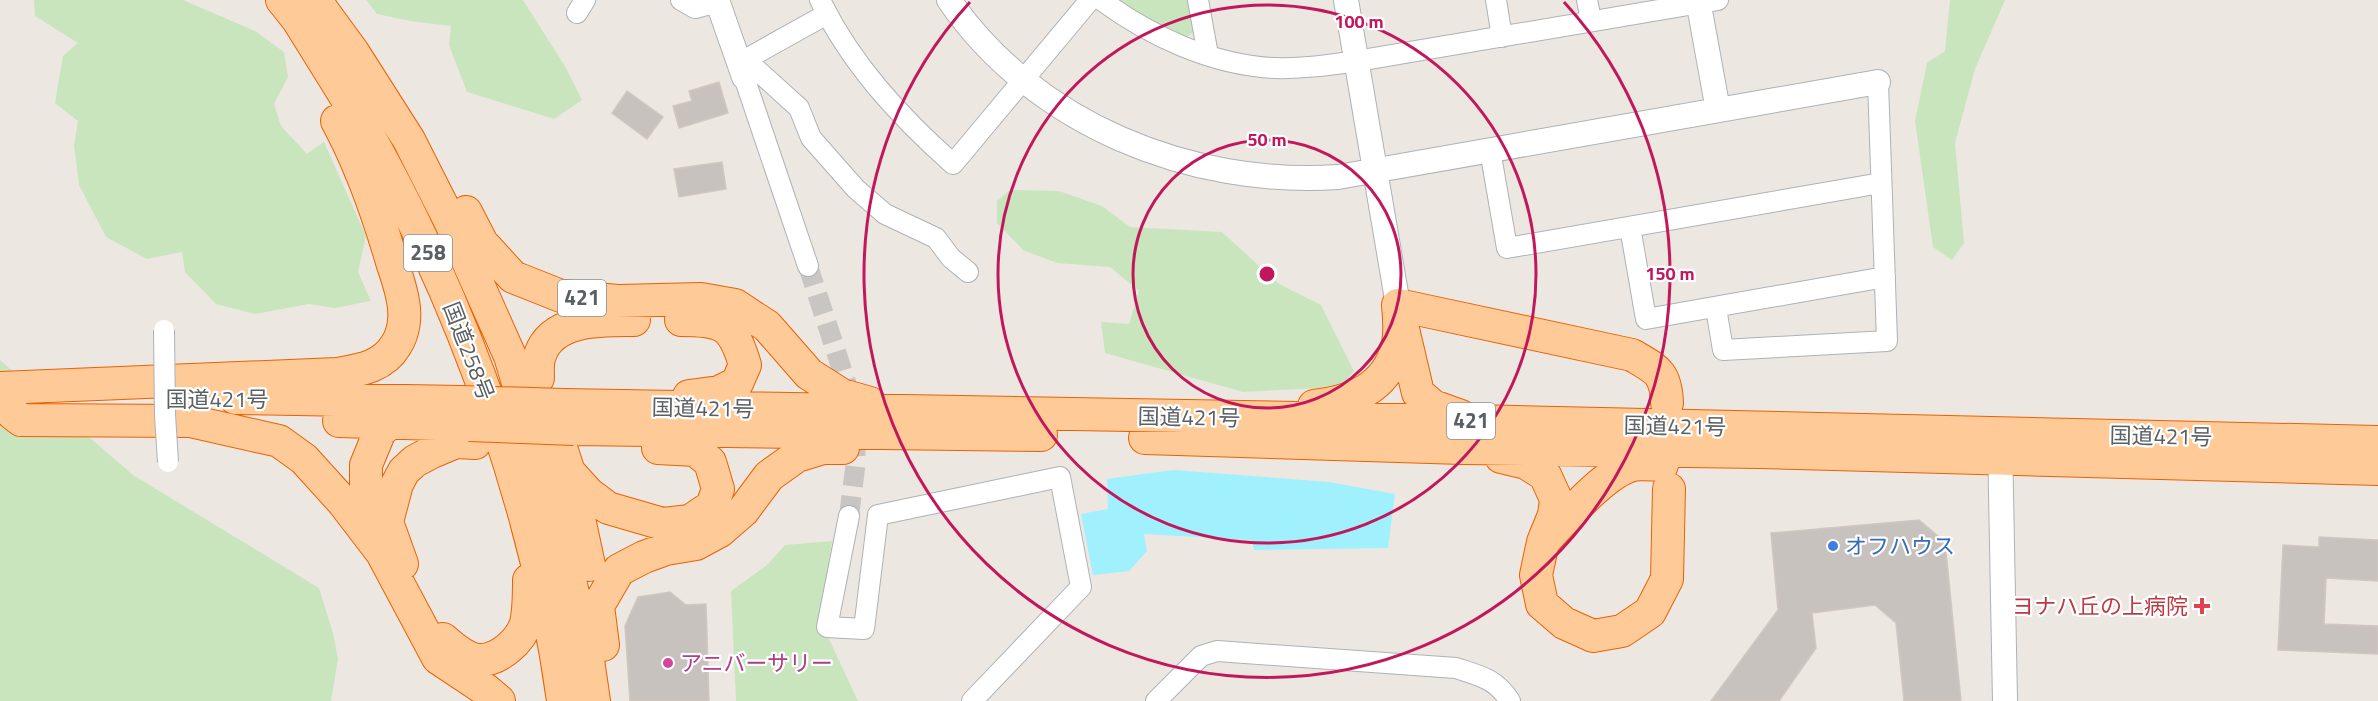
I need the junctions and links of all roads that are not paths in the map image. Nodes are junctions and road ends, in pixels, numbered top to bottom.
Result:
1 (681, 0) edge
2 (949, 0) edge
3 (1090, 0) edge
4 (1101, 0) edge
5 (1198, 0) edge
6 (1346, 0) edge
7 (1496, 0) edge
8 (1587, 0) edge
9 (718, 1) edge
10 (1705, 1) edge
11 (298, 7) edge
12 (824, 7) edge
13 (1591, 21) junction
14 (1502, 36) junction
15 (353, 52) junction
16 (1208, 55) junction
17 (1357, 62) junction
18 (743, 67) junction
19 (1024, 79) junction
20 (1878, 82) joint
21 (1718, 110) junction
22 (1490, 150) junction
23 (1375, 171) junction
24 (1881, 183) junction
25 (1630, 227) junction
26 (482, 243) junction
27 (808, 266) tunnel mouth
28 (968, 272) dead end
29 (1885, 277) junction
30 (1398, 305) junction
31 (1716, 308) junction
32 (164, 330) dead end
33 (538, 378) junction
34 (418, 402) junction
35 (1667, 403) dead end
36 (3, 405) edge
37 (628, 406) junction
38 (897, 410) junction
39 (1189, 417) junction
40 (575, 421) junction
41 (468, 423) junction
42 (390, 424) junction
43 (936, 435) junction
44 (1469, 435) junction
45 (2378, 442) edge
46 (2001, 446) junction
47 (1760, 452) junction
48 (168, 462) dead end
49 (2378, 469) edge
50 (569, 472) junction
51 (1669, 489) dead end
52 (849, 516) tunnel mouth
53 (528, 528) junction
54 (1544, 542) junction
55 (382, 553) junction
56 (598, 606) junction
57 (499, 701) edge
58 (563, 701) edge
59 (594, 701) edge
60 (612, 701) edge
61 (972, 701) edge
62 (1156, 701) edge
63 (1510, 701) edge
64 (2005, 701) edge

1 - 9 street
2 - 19 street
3 - 19 street
4 - 16 street
5 - 16 street
6 - 17 street
7 - 14 street
8 - 13 street
9 - 18 street
10 - 13 street
10 - 21 street
11 - 15 highway, 国道258号 / 258
11 - 36 highway
11 - 53 highway, 国道258号 / 258
12 - 18 street
12 - 19 street
13 - 14 street
14 - 17 street
15 - 26 highway, 421
15 - 59 highway, 国道258号 / 258
16 - 17 street
17 - 23 street
18 - 27 street
18 - 28 street
19 - 23 street
20 - 21 street
20 - 24 street
21 - 22 street
22 - 23 street
22 - 25 street
23 - 30 street
24 - 25 street
24 - 29 street
25 - 31 street
26 - 33 highway
26 - 38 highway, 421
29 - 31 street
29 - 31 street
30 - 35 highway
30 - 39 highway
30 - 44 highway
32 - 48 street, bridge
33 - 37 highway
33 - 50 highway
34 - 36 highway, 国道421号 / 421
34 - 41 highway, 国道421号 / 421
34 - 42 highway
36 - 42 highway, 国道421号 / 421
36 - 55 highway
37 - 38 highway, 国道421号 / 421
37 - 40 highway, 国道421号 / 421
38 - 39 highway, 国道421号 / 421
39 - 44 highway, 国道421号 / 421
40 - 41 highway, 国道421号 / 421, bridge
40 - 41 highway, 国道421号 / 421, bridge
40 - 43 highway, 国道421号 / 421
40 - 50 highway
41 - 42 highway, 国道421号 / 421
41 - 53 highway, 421
42 - 55 highway
43 - 44 highway, 国道421号 / 421
43 - 56 highway
44 - 46 highway, 国道421号 / 421
44 - 47 highway, 国道421号 / 421
44 - 54 highway
45 - 46 highway, 国道421号 / 421
46 - 47 highway, 国道421号 / 421
46 - 49 highway, 国道421号 / 421
46 - 64 street
47 - 54 highway
50 - 56 highway
51 - 54 highway
52 - 61 street
53 - 58 highway, 国道258号 / 258
55 - 57 highway
56 - 60 highway
62 - 63 street

